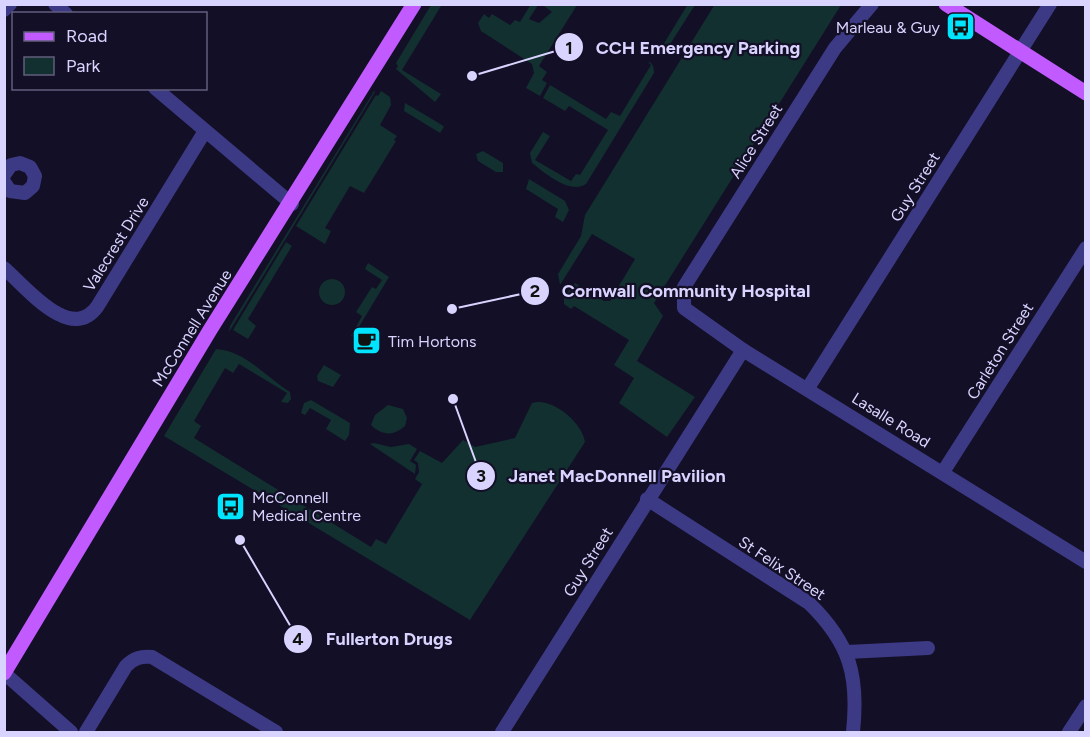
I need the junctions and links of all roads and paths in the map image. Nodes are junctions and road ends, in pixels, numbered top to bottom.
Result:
1 (9, 4) edge
2 (414, 4) edge
3 (872, 4) edge
4 (946, 4) edge
5 (1050, 4) edge
6 (4, 10) edge
7 (1020, 52) junction
8 (157, 90) edge
9 (1086, 93) edge
10 (205, 131) junction
11 (4, 175) edge
12 (4, 182) edge
13 (9, 198) edge
14 (292, 204) junction
15 (1086, 248) edge
16 (4, 268) edge
17 (684, 303) joint
18 (743, 350) junction
19 (808, 388) junction
20 (943, 472) junction
21 (647, 499) junction
22 (1086, 562) edge
23 (928, 648) dead end
24 (847, 652) junction
25 (4, 673) edge
26 (1086, 706) edge
27 (71, 732) edge
28 (86, 732) edge
29 (276, 732) edge
30 (502, 732) edge
31 (854, 732) edge
32 (1069, 732) edge

1 - 6 street
2 - 14 main road, McConnell Avenue
3 - 17 street, Alice Street
4 - 7 main road
5 - 7 street, Guy Street
7 - 9 main road
7 - 19 street, Guy Street
8 - 10 street
10 - 14 street
10 - 16 street, Valecrest Drive
11 - 13 street
12 - 13 street
14 - 25 main road, McConnell Avenue
15 - 20 street, Carleton Street
17 - 18 street, Lasalle Road
18 - 19 street, Lasalle Road
18 - 21 street, Guy Street
19 - 20 street, Lasalle Road
20 - 22 street, Lasalle Road
21 - 24 street, St Felix Street
21 - 30 street, Guy Street
23 - 24 street
24 - 31 street, St Felix Street
25 - 27 street
26 - 32 street
28 - 29 street

